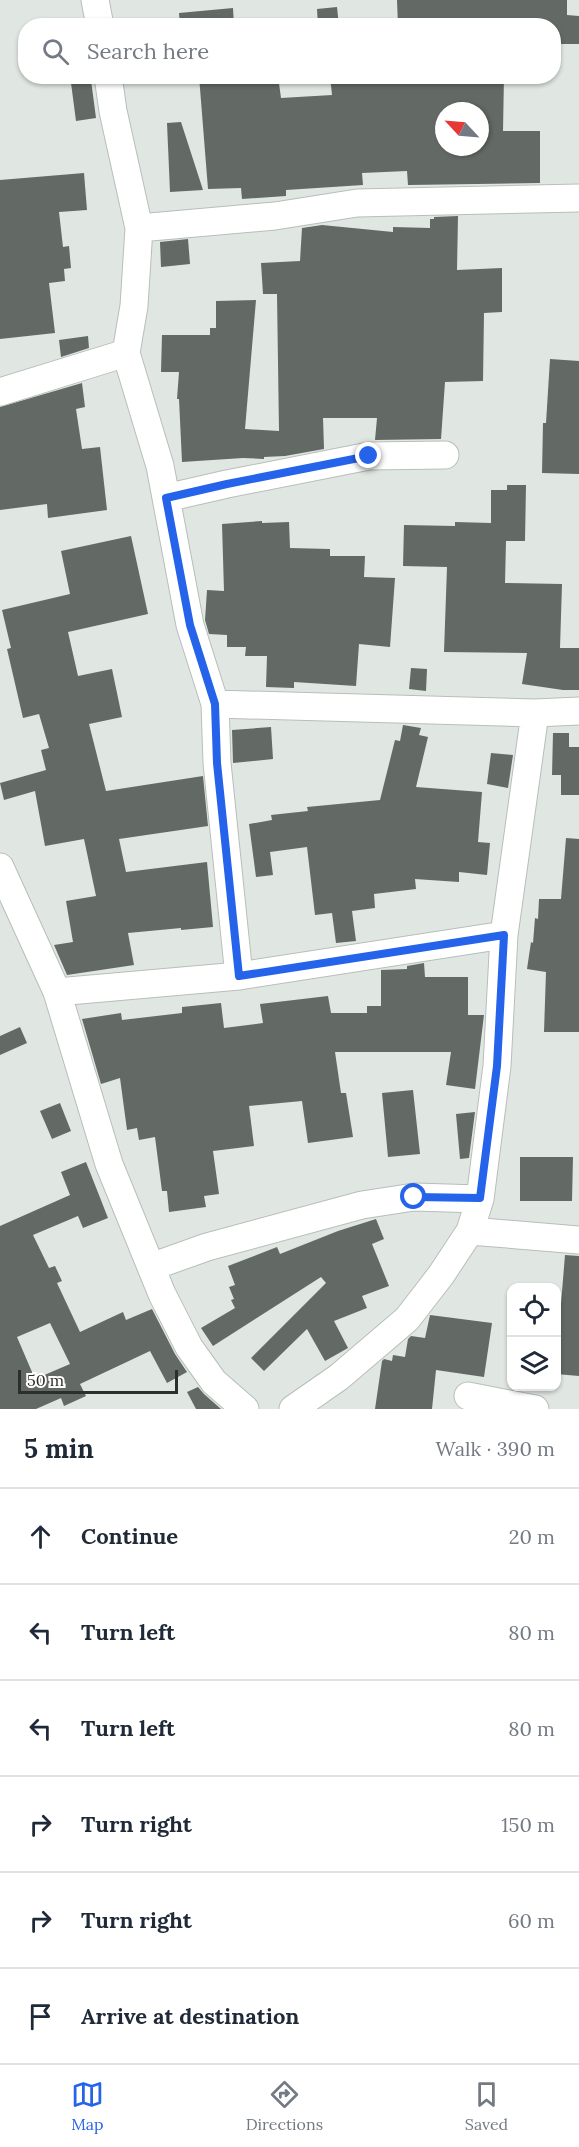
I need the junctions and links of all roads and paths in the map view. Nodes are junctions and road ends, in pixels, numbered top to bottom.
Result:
1 (95, 0) edge
2 (98, 18) edge
3 (109, 84) edge
4 (579, 198) edge
5 (139, 228) junction
6 (126, 352) junction
7 (0, 393) edge
8 (445, 455) dead end
9 (166, 498) junction
10 (215, 704) junction
11 (579, 711) edge
12 (536, 713) junction
13 (0, 867) edge
14 (504, 935) junction
15 (239, 976) junction
16 (57, 992) junction
17 (480, 1198) junction
18 (470, 1231) junction
19 (579, 1240) edge
20 (152, 1267) junction
21 (468, 1396) dead end
22 (245, 1409) edge
23 (293, 1409) edge
24 (535, 1409) edge

1 - 2 street
3 - 5 street
4 - 5 street
5 - 6 street
6 - 7 street
6 - 9 street
8 - 9 street
9 - 10 street
10 - 12 street
10 - 15 street
11 - 12 street
12 - 14 street
13 - 16 street
14 - 15 street
14 - 17 street
15 - 16 street
16 - 20 street
17 - 18 street
17 - 20 street
18 - 19 street
18 - 23 street
20 - 22 street
21 - 24 street

